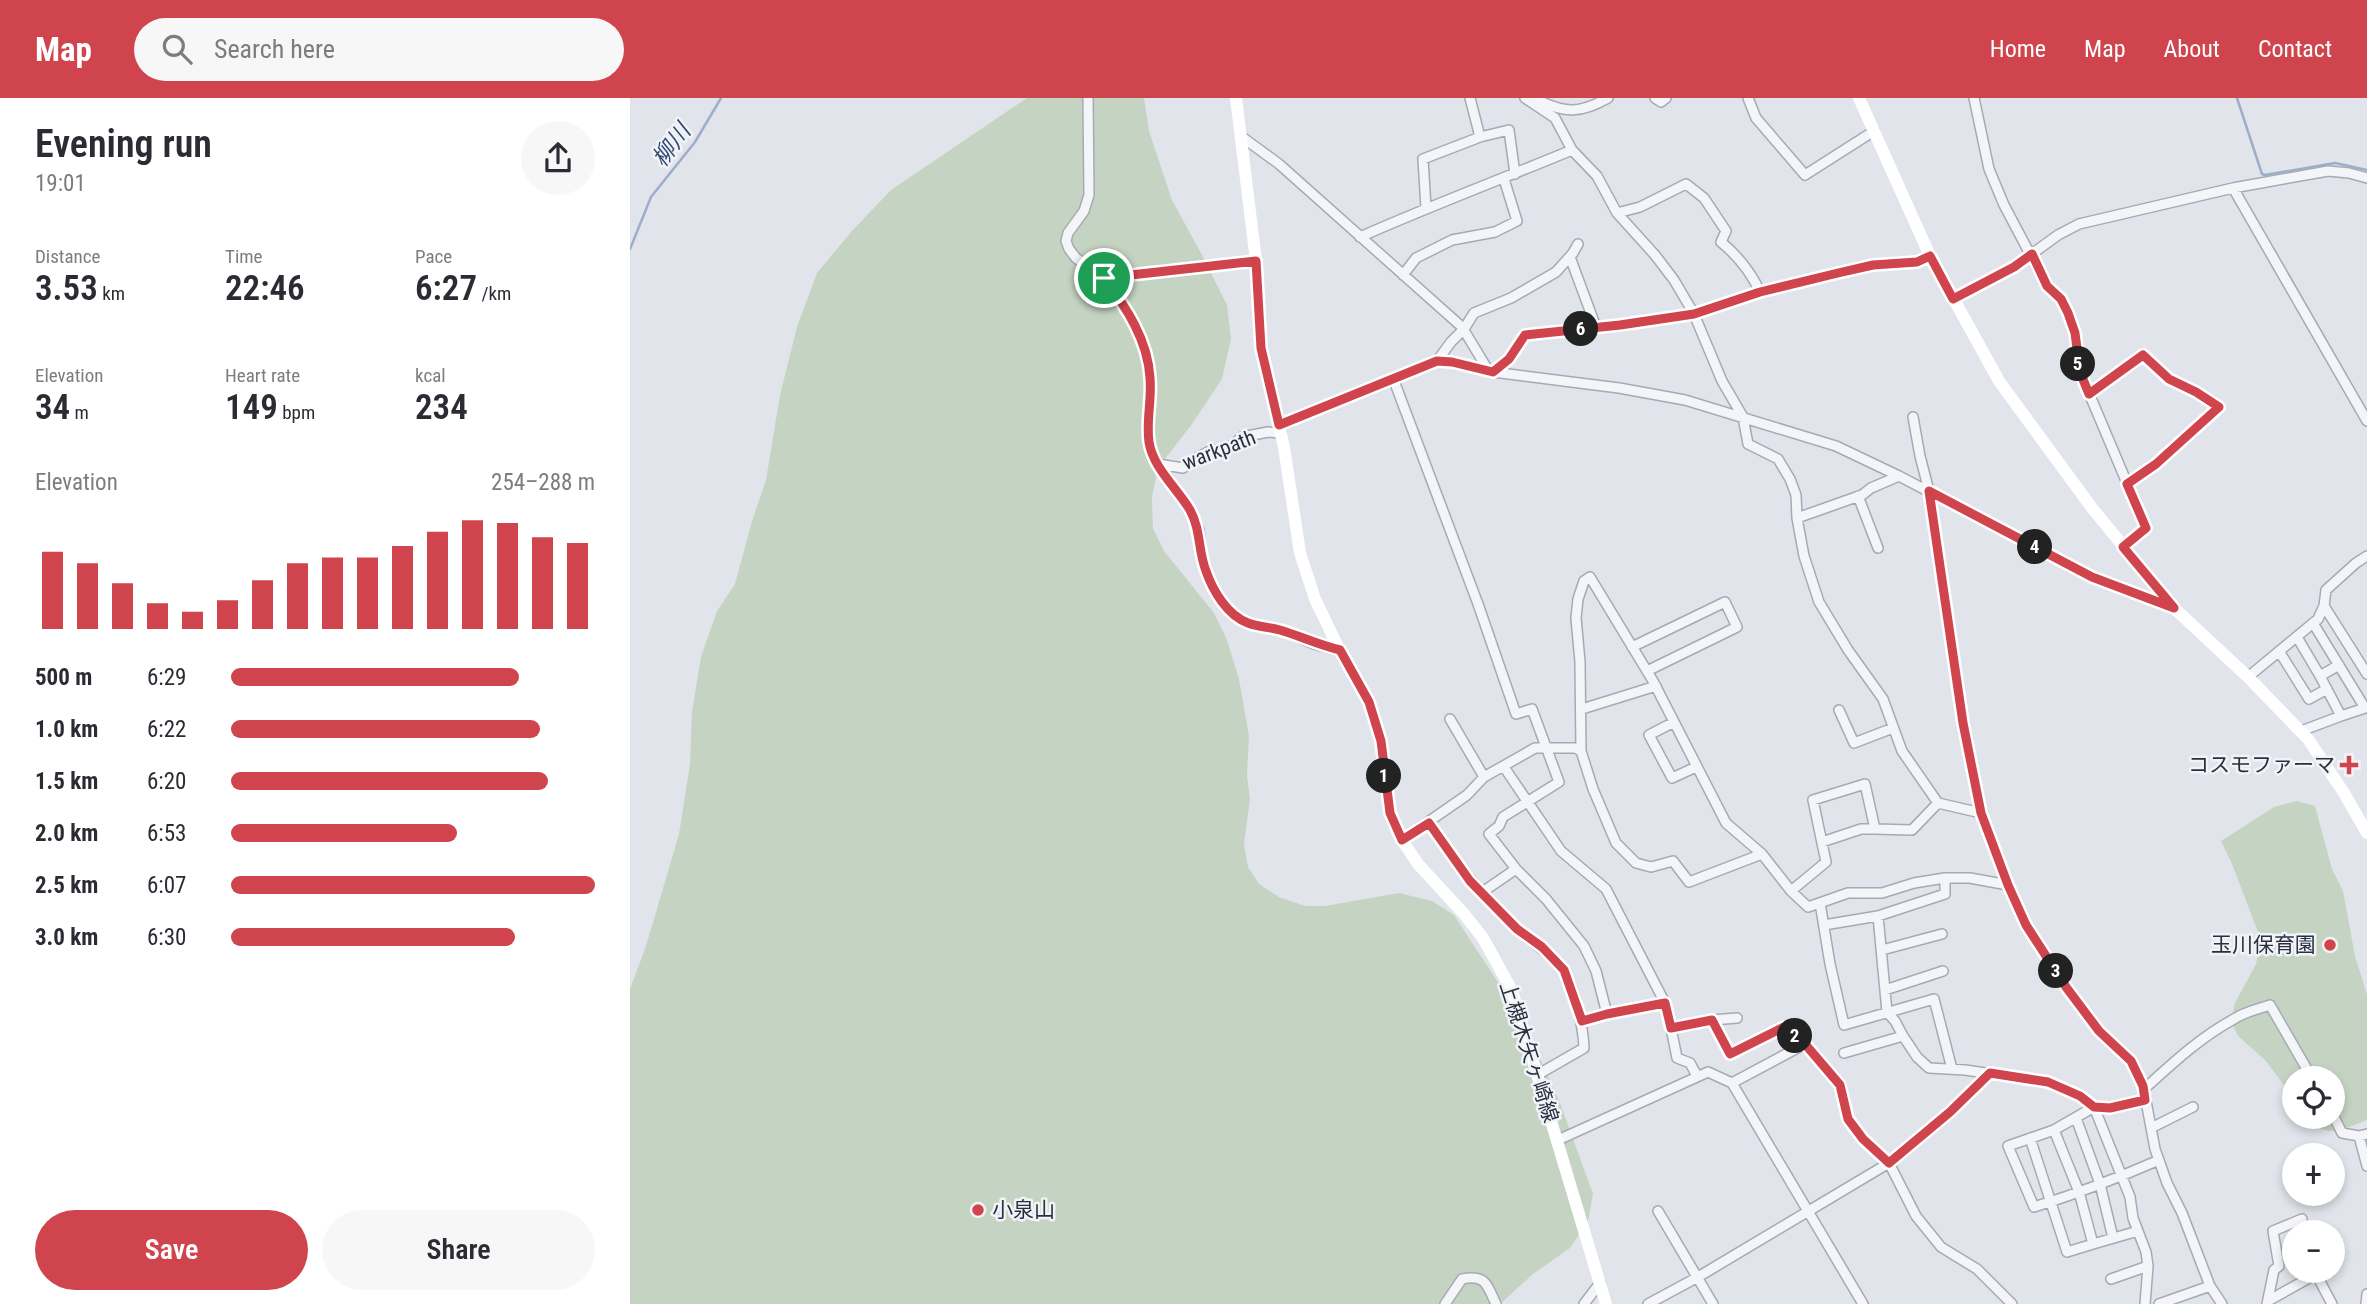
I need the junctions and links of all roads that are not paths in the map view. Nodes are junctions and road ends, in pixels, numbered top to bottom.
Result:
1 (1088, 98) edge
2 (1236, 98) edge
3 (1470, 98) edge
4 (1525, 98) edge
5 (1534, 98) edge
6 (1608, 98) edge
7 (1655, 98) edge
8 (1666, 98) edge
9 (1748, 98) edge
10 (1859, 98) edge
11 (1974, 98) edge
12 (1874, 131) junction
13 (1242, 137) junction
14 (1480, 137) junction
15 (1572, 150) junction
16 (1515, 174) junction
17 (2367, 178) edge
18 (1504, 179) junction
19 (2233, 188) junction
20 (1426, 208) junction
21 (1617, 213) junction
22 (1360, 237) junction
23 (1578, 244) dead end
24 (2032, 254) junction
25 (1930, 256) junction
26 (1570, 257) junction
27 (1256, 261) junction
28 (1403, 275) junction
29 (1104, 278) junction
30 (1760, 292) junction
31 (1953, 299) junction
32 (1694, 314) junction
33 (1596, 327) junction
34 (1464, 329) junction
35 (1437, 361) junction
36 (1490, 371) junction
37 (1392, 378) junction
38 (2089, 394) junction
39 (1744, 417) junction
40 (1913, 417) dead end
41 (2367, 421) edge
42 (1280, 429) junction
43 (1158, 464) junction
44 (1899, 475) junction
45 (2127, 484) junction
46 (1929, 491) junction
47 (1858, 496) junction
48 (1797, 518) junction
49 (2123, 547) junction
50 (1878, 548) dead end
51 (2367, 556) edge
52 (2324, 606) junction
53 (2174, 608) junction
54 (2313, 623) junction
55 (2297, 637) junction
56 (1632, 648) junction
57 (1340, 650) junction
58 (2279, 652) junction
59 (2339, 665) junction
60 (1647, 671) junction
61 (2367, 674) edge
62 (2320, 676) junction
63 (2248, 677) junction
64 (1656, 686) junction
65 (2327, 689) junction
66 (1582, 709) junction
67 (2366, 709) edge
68 (1839, 710) dead end
69 (2341, 716) junction
70 (1450, 719) dead end
71 (1674, 722) junction
72 (1893, 728) junction
73 (2301, 731) junction
74 (1548, 748) junction
75 (1581, 751) junction
76 (1504, 767) junction
77 (1696, 767) junction
78 (1484, 777) junction
79 (1528, 801) junction
80 (1938, 803) junction
81 (1981, 813) junction
82 (1429, 823) junction
83 (1875, 829) junction
84 (2367, 833) edge
85 (1402, 840) junction
86 (1822, 842) junction
87 (1762, 854) junction
88 (1516, 869) junction
89 (1945, 878) junction
90 (2008, 885) junction
91 (1791, 891) junction
92 (1481, 892) junction
93 (1820, 903) junction
94 (1878, 916) junction
95 (1824, 925) junction
96 (1942, 934) dead end
97 (1882, 950) junction
98 (1943, 971) dead end
99 (1885, 990) junction
100 (1665, 1003) junction
101 (1887, 1013) junction
102 (1607, 1014) junction
103 (1737, 1018) dead end
104 (1712, 1020) junction
105 (1582, 1021) junction
106 (1671, 1028) junction
107 (1903, 1036) junction
108 (1805, 1044) junction
109 (1844, 1053) dead end
110 (2305, 1066) edge
111 (1952, 1069) junction
112 (1990, 1073) junction
113 (1538, 1075) junction
114 (1697, 1076) junction
115 (1732, 1083) junction
116 (2144, 1095) junction
117 (2094, 1107) junction
118 (2193, 1107) dead end
119 (2076, 1118) junction
120 (2151, 1128) junction
121 (2340, 1129) edge
122 (2054, 1130) junction
123 (2363, 1135) edge
124 (2031, 1138) junction
125 (1558, 1140) junction
126 (2159, 1160) junction
127 (1889, 1163) junction
128 (2367, 1166) edge
129 (2123, 1177) junction
130 (2100, 1184) junction
131 (2079, 1192) junction
132 (2052, 1202) junction
133 (1658, 1211) dead end
134 (1807, 1211) junction
135 (2282, 1227) edge
136 (2138, 1231) junction
137 (2113, 1238) junction
138 (2093, 1244) junction
139 (2148, 1266) junction
140 (1698, 1277) junction
141 (2111, 1279) dead end
142 (1600, 1283) junction
143 (2297, 1283) edge
144 (2321, 1283) edge
145 (2210, 1286) junction
146 (2367, 1294) edge
147 (2267, 1302) edge
148 (1445, 1304) edge
149 (1496, 1304) edge
150 (1584, 1304) edge
151 (1606, 1304) edge
152 (1648, 1304) edge
153 (1713, 1304) edge
154 (1863, 1304) edge
155 (2012, 1304) edge
156 (2145, 1304) edge
157 (2159, 1304) edge
158 (2222, 1304) edge
159 (2332, 1304) edge
160 (2365, 1304) edge

1 - 29 street
2 - 13 main road, 上槻木矢ヶ崎線
3 - 14 street
4 - 15 street
5 - 6 street
7 - 8 street
9 - 12 street
10 - 12 main road
11 - 24 street
12 - 25 main road
13 - 22 street
13 - 27 main road, 上槻木矢ヶ崎線
14 - 16 street
14 - 20 street
15 - 16 street
15 - 21 street
16 - 18 street
17 - 19 street
18 - 20 street
18 - 28 street
19 - 24 street
19 - 41 street
20 - 22 street
21 - 30 street
21 - 32 street
22 - 28 street
23 - 26 street
24 - 31 street
24 - 38 street
25 - 30 street
25 - 31 main road
26 - 33 street
26 - 34 street
27 - 29 street
27 - 42 main road, 上槻木矢ヶ崎線
28 - 34 street
29 - 43 street
30 - 32 street
31 - 49 main road
32 - 33 street
32 - 39 street
33 - 36 street
34 - 35 street
34 - 36 street
35 - 36 street
35 - 37 street, warkpath
36 - 39 street
37 - 42 street, warkpath
37 - 74 street
38 - 45 street
38 - 45 street
39 - 44 street
39 - 48 street
40 - 46 street
42 - 43 street, warkpath
42 - 57 main road, 上槻木矢ヶ崎線
43 - 57 street
44 - 46 street
44 - 47 street
45 - 49 street
46 - 53 street
46 - 81 street
47 - 48 street
47 - 50 street
48 - 72 street
49 - 53 main road
51 - 52 street
52 - 54 street
52 - 61 street
53 - 63 main road
54 - 55 street
54 - 59 street
55 - 58 street
55 - 62 street
56 - 60 street
56 - 60 street
56 - 66 street
57 - 85 main road, 上槻木矢ヶ崎線
58 - 63 street
58 - 65 street
59 - 62 street
59 - 67 street
60 - 64 street
62 - 65 street
63 - 73 main road
64 - 66 street
64 - 71 street
65 - 69 street
66 - 75 street
67 - 69 street
68 - 72 street
69 - 73 street
70 - 78 street
71 - 77 street
71 - 77 street
72 - 80 street
73 - 84 main road
74 - 75 street
74 - 76 street
74 - 79 street
75 - 87 street
76 - 78 street
76 - 79 street
77 - 87 street
78 - 82 street
79 - 88 street
79 - 100 street
80 - 81 street
80 - 83 street
81 - 90 street
82 - 85 street
82 - 92 street
83 - 86 street
83 - 86 street
85 - 113 main road, 上槻木矢ヶ崎線
86 - 91 street
87 - 91 street
88 - 92 street
88 - 102 street
89 - 90 street
89 - 93 street
89 - 94 street
90 - 116 street
91 - 93 street
92 - 105 street
93 - 95 street
94 - 95 street
94 - 97 street
95 - 101 street
96 - 97 street
97 - 99 street
98 - 99 street
99 - 101 street
100 - 102 street
100 - 106 street
101 - 107 street
101 - 111 street
102 - 105 street
103 - 104 street
104 - 106 street
104 - 108 street
105 - 113 street
106 - 114 street
107 - 109 street
107 - 111 street
108 - 115 street
108 - 127 street
110 - 116 street
111 - 112 street
112 - 117 street
112 - 127 street
113 - 125 main road, 上槻木矢ヶ崎線
114 - 115 street
114 - 125 street
115 - 134 street
116 - 117 street
116 - 120 street
117 - 119 street
117 - 129 street
118 - 120 street
119 - 122 street
119 - 130 street
120 - 126 street
121 - 123 street
122 - 124 street
122 - 131 street
123 - 128 street
124 - 132 street
124 - 132 street
125 - 142 main road, 上槻木矢ヶ崎線
126 - 129 street
126 - 145 street
127 - 134 street
127 - 155 street
129 - 130 street
129 - 136 street
130 - 131 street
130 - 137 street
131 - 132 street
131 - 138 street
132 - 138 street
133 - 140 street
134 - 140 street
134 - 154 street
135 - 147 street
136 - 137 street
136 - 139 street
137 - 138 street
139 - 141 street
139 - 156 street
140 - 152 street
140 - 153 street
142 - 150 street
142 - 151 main road, 上槻木矢ヶ崎線
143 - 147 street
144 - 159 street
145 - 157 street
145 - 158 street
146 - 160 street
148 - 149 street

